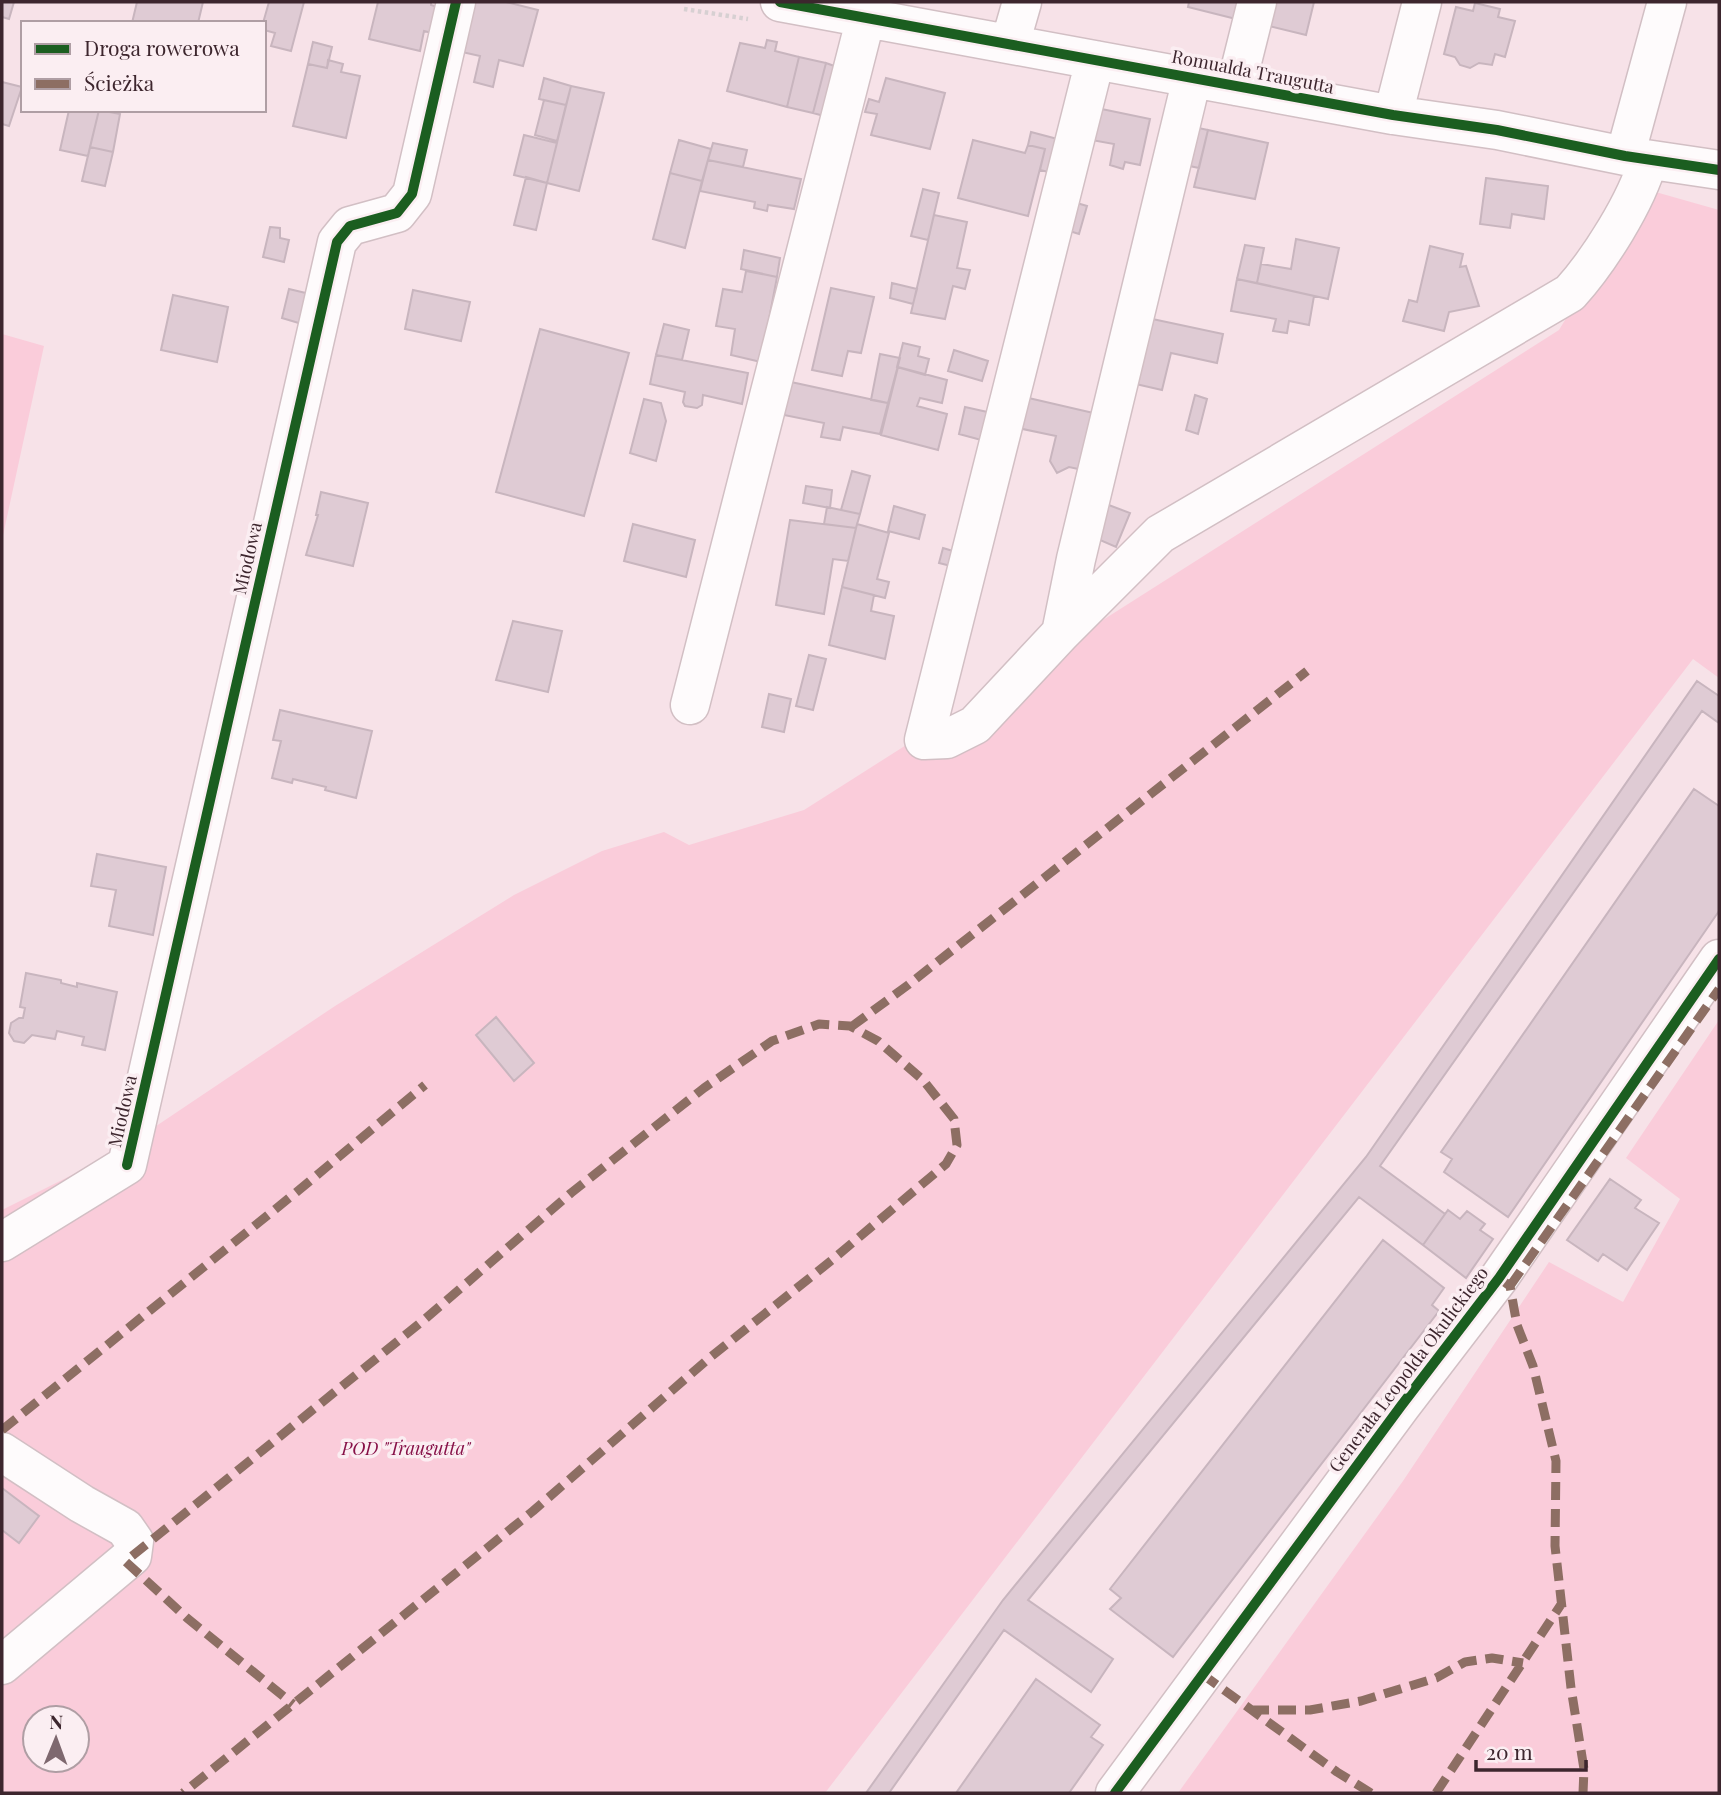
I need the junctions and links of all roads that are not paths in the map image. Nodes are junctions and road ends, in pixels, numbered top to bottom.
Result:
1 (456, 2) edge
2 (782, 2) edge
3 (1022, 2) edge
4 (1257, 2) edge
5 (1422, 2) edge
6 (1667, 2) edge
7 (866, 17) junction
8 (1010, 44) junction
9 (1095, 60) junction
10 (1192, 78) junction
11 (1236, 86) junction
12 (1393, 115) junction
13 (1636, 158) junction
14 (1719, 170) edge
15 (1061, 633) junction
16 (690, 705) dead end
17 (1719, 959) edge
18 (2, 1242) edge
19 (2, 1452) edge
20 (2, 1665) edge
21 (1115, 1793) edge

1 - 18 street, Miodowa
2 - 7 street, Romualda Traugutta
3 - 8 street
4 - 11 street
5 - 12 street
6 - 13 street
7 - 8 street, Romualda Traugutta
7 - 16 street
8 - 9 street, Romualda Traugutta
9 - 10 street, Romualda Traugutta
9 - 15 street
10 - 11 street, Romualda Traugutta
10 - 15 street
11 - 12 street, Romualda Traugutta
12 - 13 street, Romualda Traugutta
13 - 14 street, Romualda Traugutta
13 - 15 street
17 - 21 street, Generała Leopolda Okulickiego
19 - 20 street

